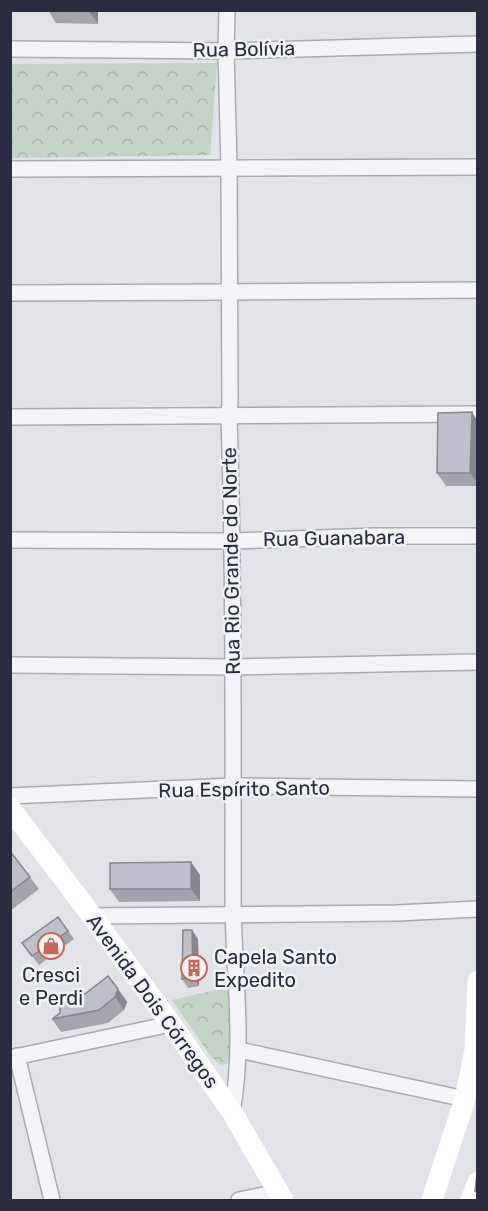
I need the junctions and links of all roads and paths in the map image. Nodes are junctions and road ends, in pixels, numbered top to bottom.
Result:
1 (227, 10) edge
2 (477, 44) edge
3 (10, 49) edge
4 (226, 51) junction
5 (477, 167) edge
6 (229, 168) junction
7 (10, 169) edge
8 (477, 290) edge
9 (230, 292) junction
10 (10, 293) edge
11 (477, 414) edge
12 (229, 415) junction
13 (10, 417) edge
14 (477, 536) edge
15 (10, 540) edge
16 (232, 540) junction
17 (477, 662) edge
18 (10, 665) edge
19 (233, 667) junction
20 (233, 786) junction
21 (477, 789) edge
22 (10, 796) edge
23 (10, 808) edge
24 (477, 909) edge
25 (233, 914) junction
26 (92, 916) junction
27 (477, 981) edge
28 (171, 1024) junction
29 (239, 1050) junction
30 (14, 1057) edge
31 (465, 1099) junction
32 (232, 1112) junction
33 (477, 1182) edge
34 (281, 1196) edge
35 (52, 1200) edge
36 (239, 1200) edge
37 (432, 1200) edge
38 (471, 1200) edge

1 - 4 street, Rua Rio Grande do Norte
2 - 4 street, Rua Bolívia
3 - 4 street, Rua Bolívia
4 - 6 street, Rua Rio Grande do Norte
5 - 6 street
6 - 7 street
6 - 9 street, Rua Rio Grande do Norte
8 - 9 street
9 - 10 street
9 - 12 street, Rua Rio Grande do Norte
11 - 12 street
12 - 13 street
12 - 16 street, Rua Rio Grande do Norte
14 - 16 street, Rua Guanabara
15 - 16 street, Rua Guanabara
16 - 19 street, Rua Rio Grande do Norte
17 - 19 street
18 - 19 street
19 - 20 street, Rua Rio Grande do Norte
20 - 21 street, Rua Espírito Santo
20 - 22 street, Rua Espírito Santo
20 - 25 street, Rua Rio Grande do Norte
23 - 26 main road, Avenida Dois Córregos
24 - 25 street
25 - 26 street
25 - 29 street, Rua Rio Grande do Norte
26 - 28 main road, Avenida Dois Córregos
27 - 31 main road
28 - 30 street
28 - 32 main road, Avenida Dois Córregos
29 - 31 street
29 - 32 street, Rua Rio Grande do Norte
30 - 35 street
31 - 37 main road
32 - 34 main road, Avenida Dois Córregos
33 - 38 main road
34 - 36 street

